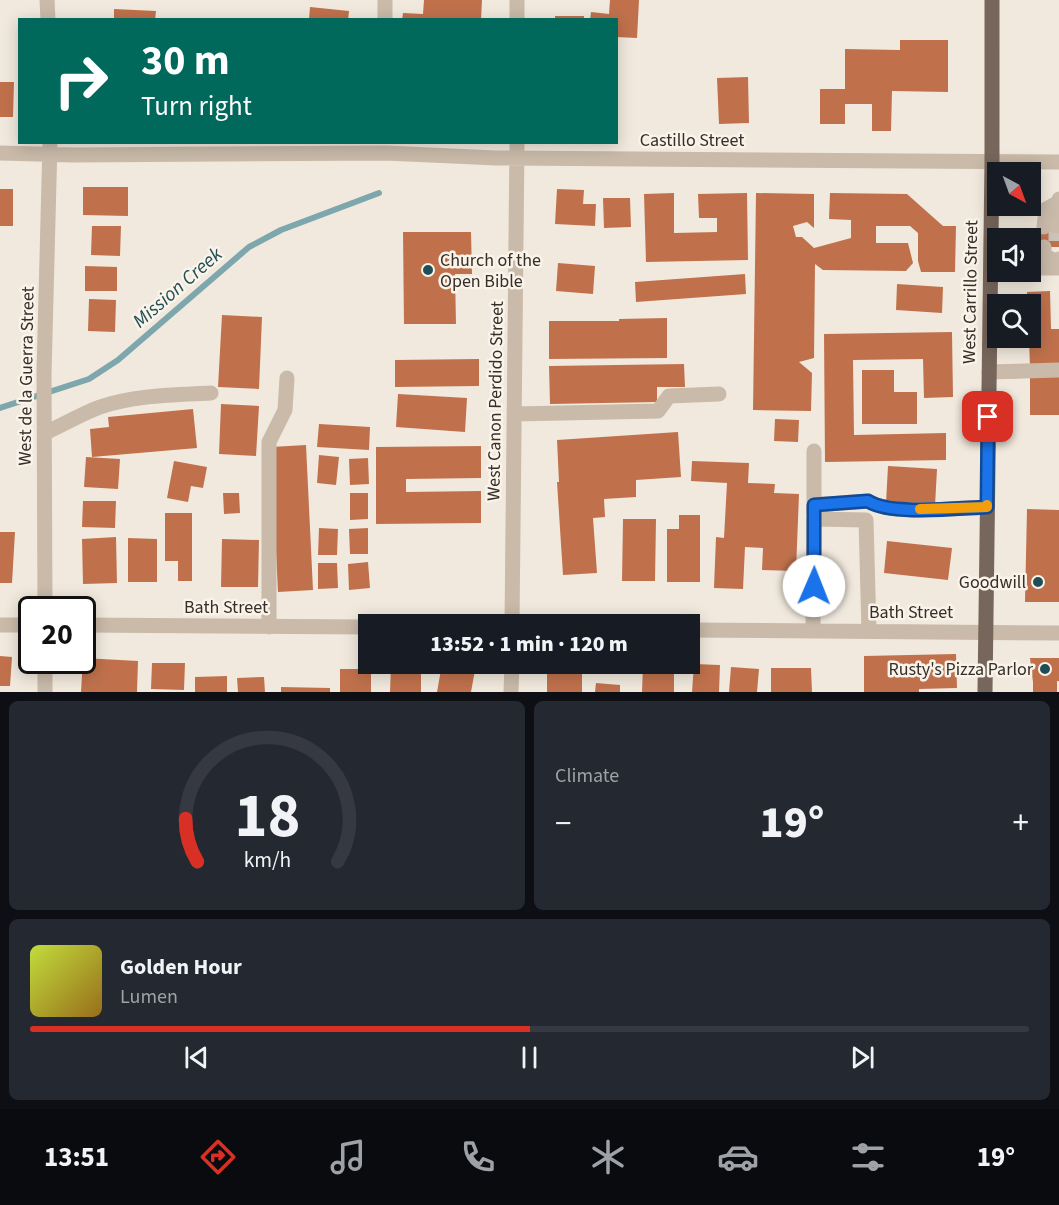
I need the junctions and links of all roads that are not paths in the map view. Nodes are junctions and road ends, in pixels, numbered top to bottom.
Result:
1 (47, 0) edge
2 (385, 0) edge
3 (517, 0) edge
4 (992, 0) edge
5 (48, 18) edge
6 (385, 18) edge
7 (517, 18) edge
8 (517, 144) edge
9 (387, 148) edge
10 (50, 149) edge
11 (0, 153) edge
12 (517, 158) junction
13 (992, 162) joint
14 (1041, 162) edge
15 (1059, 162) edge
16 (1059, 201) edge
17 (1050, 226) dead end
18 (1055, 258) edge
19 (1041, 264) edge
20 (993, 282) edge
21 (1059, 370) edge
22 (989, 372) junction
23 (286, 378) dead end
24 (211, 393) dead end
25 (718, 394) dead end
26 (514, 414) junction
27 (45, 428) junction
28 (814, 451) dead end
29 (987, 507) junction
30 (814, 512) junction
31 (45, 596) edge
32 (512, 614) edge
33 (0, 625) edge
34 (18, 625) edge
35 (96, 625) edge
36 (269, 627) junction
37 (358, 627) edge
38 (700, 630) edge
39 (813, 631) junction
40 (869, 631) junction
41 (986, 632) junction
42 (1059, 633) edge
43 (45, 674) edge
44 (512, 674) edge
45 (45, 692) edge
46 (512, 692) edge
47 (985, 692) edge

1 - 5 street
2 - 6 street
3 - 7 street
4 - 13 main road, West Carrillo Street
8 - 12 street, West Canon Perdido Street
9 - 10 street, Castillo Street
9 - 12 street, Castillo Street
10 - 11 street, Castillo Street
10 - 27 street, West de la Guerra Street
12 - 13 street, Castillo Street
12 - 26 street, West Canon Perdido Street
14 - 15 street, Castillo Street
16 - 17 street
18 - 19 street
20 - 22 main road, West Carrillo Street
21 - 22 street
22 - 29 main road, West Carrillo Street
23 - 36 street
24 - 27 street
25 - 26 street
26 - 32 street, West Canon Perdido Street
27 - 31 street, West de la Guerra Street
28 - 30 street
29 - 30 street
29 - 41 main road, West Carrillo Street
30 - 39 street
30 - 40 street
33 - 34 street
35 - 36 street, Bath Street
36 - 37 street, Bath Street
38 - 39 street, Bath Street
39 - 40 street, Bath Street
40 - 41 street, Bath Street
41 - 42 street, Bath Street
41 - 47 main road, West Carrillo Street
43 - 45 street
44 - 46 street

